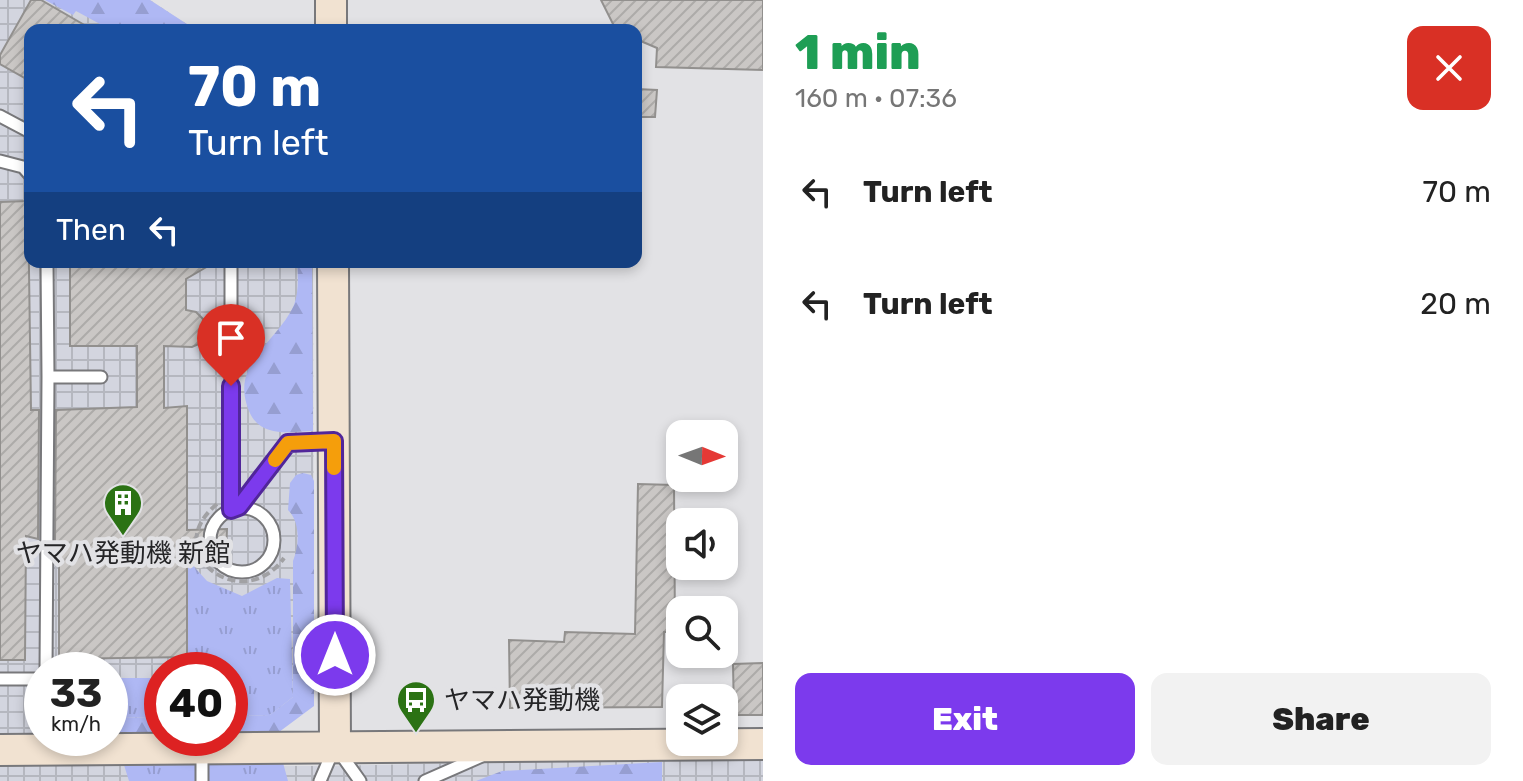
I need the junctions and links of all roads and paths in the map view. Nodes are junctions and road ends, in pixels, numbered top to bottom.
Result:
1 (331, 0) edge
2 (331, 24) edge
3 (0, 116) edge
4 (24, 129) edge
5 (0, 161) edge
6 (24, 168) edge
7 (47, 268) edge
8 (231, 268) edge
9 (333, 268) edge
10 (48, 377) junction
11 (101, 377) dead end
12 (334, 441) junction
13 (235, 509) junction
14 (46, 652) edge
15 (0, 679) edge
16 (24, 679) edge
17 (763, 744) edge
18 (335, 746) junction
19 (504, 746) junction
20 (24, 747) edge
21 (248, 747) edge
22 (0, 750) edge
23 (202, 756) edge
24 (202, 781) edge
25 (320, 781) edge
26 (360, 781) edge
27 (425, 781) edge

1 - 2 street
3 - 4 lane
5 - 6 lane
7 - 10 lane
8 - 13 lane
9 - 12 street
10 - 11 lane
10 - 14 lane
12 - 13 lane
12 - 18 street
13 - 13 lane
15 - 16 lane
17 - 19 street
18 - 19 street
18 - 21 street
18 - 25 lane
18 - 26 lane
19 - 27 lane
20 - 22 street
23 - 24 lane

